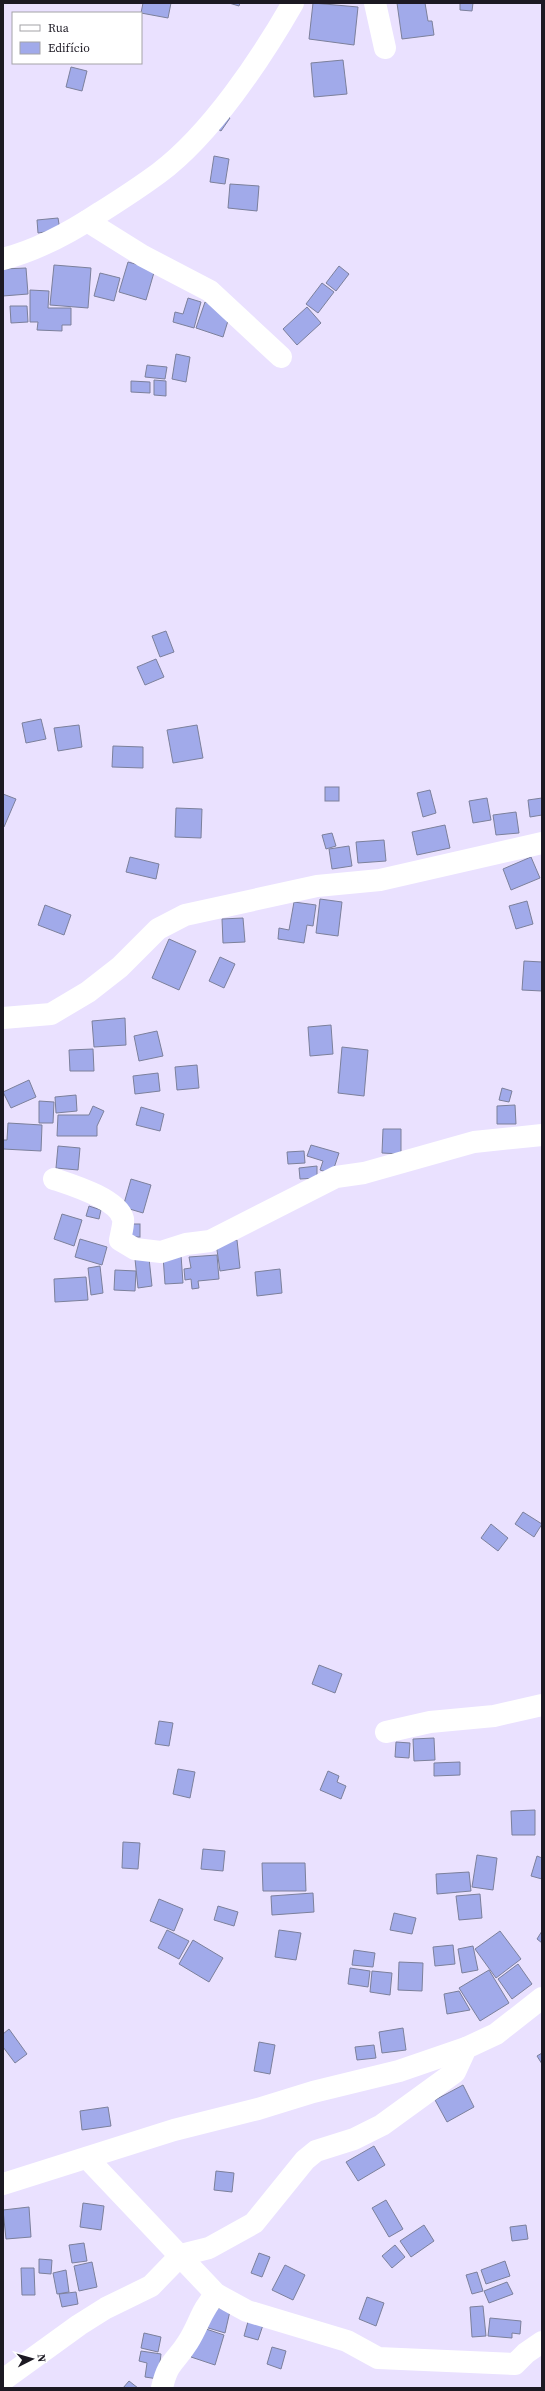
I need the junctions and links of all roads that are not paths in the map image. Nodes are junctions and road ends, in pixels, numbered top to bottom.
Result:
1 (294, 3) edge
2 (375, 3) edge
3 (385, 48) dead end
4 (87, 221) junction
5 (3, 260) edge
6 (281, 357) dead end
7 (542, 844) edge
8 (3, 1018) edge
9 (542, 1135) edge
10 (54, 1179) dead end
11 (542, 1705) edge
12 (386, 1732) dead end
13 (542, 1998) edge
14 (466, 2048) junction
15 (87, 2158) junction
16 (3, 2184) edge
17 (181, 2255) junction
18 (216, 2294) junction
19 (542, 2342) edge
20 (3, 2380) edge
21 (162, 2388) edge

1 - 4 street
2 - 3 street
4 - 5 street
4 - 6 street
7 - 8 street
9 - 10 street
11 - 12 street
13 - 14 street
14 - 15 street
14 - 17 street
15 - 16 street
15 - 17 street
17 - 18 street
17 - 20 street
18 - 19 street
18 - 21 street

